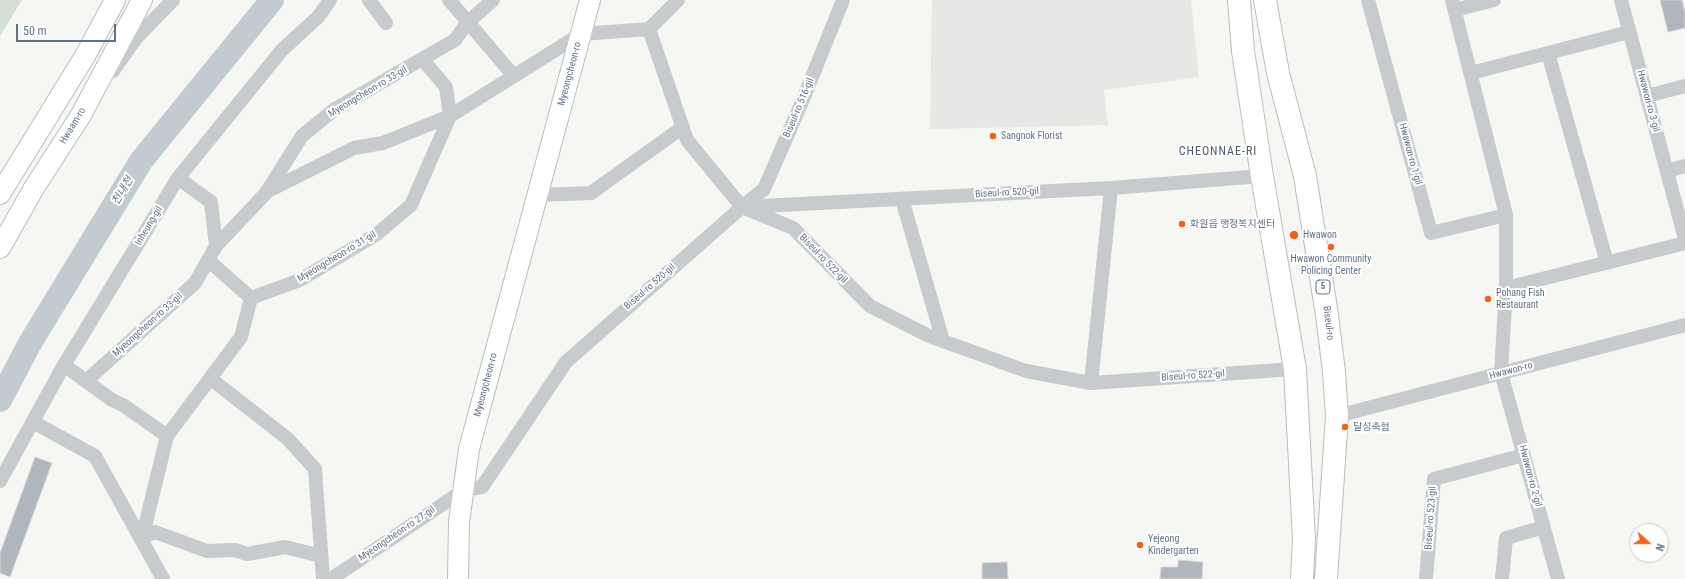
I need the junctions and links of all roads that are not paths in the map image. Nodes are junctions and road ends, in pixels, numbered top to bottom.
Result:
1 (115, 0) edge
2 (142, 0) edge
3 (173, 0) edge
4 (330, 0) edge
5 (369, 0) edge
6 (449, 0) edge
7 (493, 0) edge
8 (590, 0) edge
9 (678, 0) edge
10 (843, 0) edge
11 (1239, 0) edge
12 (1265, 0) edge
13 (1368, 0) edge
14 (1494, 0) edge
15 (1621, 0) edge
16 (1453, 5) edge
17 (467, 22) junction
18 (386, 23) dead end
19 (649, 29) junction
20 (1629, 32) junction
21 (581, 34) junction
22 (1548, 53) junction
23 (422, 59) junction
24 (1471, 73) junction
25 (514, 76) junction
26 (1685, 86) edge
27 (1647, 96) junction
28 (81, 115) junction
29 (450, 116) junction
30 (683, 127) junction
31 (1685, 166) edge
32 (1667, 171) junction
33 (1262, 176) junction
34 (178, 178) junction
35 (1111, 188) junction
36 (266, 192) junction
37 (0, 194) edge
38 (538, 194) junction
39 (902, 199) junction
40 (742, 207) junction
41 (1506, 215) junction
42 (1685, 239) edge
43 (1685, 243) edge
44 (216, 246) junction
45 (0, 248) edge
46 (208, 260) junction
47 (1607, 263) junction
48 (1506, 288) junction
49 (251, 298) junction
50 (1685, 325) edge
51 (944, 341) junction
52 (64, 365) junction
53 (1295, 369) junction
54 (1501, 373) junction
55 (211, 379) junction
56 (86, 381) junction
57 (1091, 383) junction
58 (1337, 416) junction
59 (33, 422) junction
60 (167, 436) junction
61 (1524, 455) junction
62 (0, 478) edge
63 (464, 490) junction
64 (1544, 527) junction
65 (141, 538) junction
66 (321, 556) junction
67 (163, 579) edge
68 (323, 579) edge
69 (331, 579) edge
70 (458, 579) edge
71 (1302, 579) edge
72 (1326, 579) edge
73 (1426, 579) edge
74 (1502, 579) edge
75 (1558, 579) edge

1 - 37 street
2 - 28 street, Hwaam-ro
3 - 28 street
4 - 34 street, Inheung-gil
5 - 18 street
6 - 17 street
7 - 17 street, Myeongcheon-ro 33-gil
8 - 21 street, Myeongcheon-ro
9 - 19 street
10 - 40 street, Biseul-ro 516-gil
11 - 33 main road
12 - 58 main road, Biseul-ro / 5
13 - 41 street, Hwawon-ro 1-gil
14 - 16 street
15 - 20 street, Hwawon-ro 3-gil
16 - 24 street
17 - 23 street, Myeongcheon-ro 33-gil
17 - 25 street
19 - 21 street
19 - 30 street, Biseul-ro 522-gil
20 - 22 street
20 - 27 street, Hwawon-ro 3-gil
21 - 25 street
21 - 38 street, Myeongcheon-ro
22 - 24 street
22 - 47 street
23 - 29 street
23 - 36 street, Myeongcheon-ro 33-gil
24 - 41 street
25 - 29 street
26 - 27 street
27 - 32 street, Hwawon-ro 3-gil
28 - 45 street, Hwaam-ro
29 - 36 street, Myeongcheon-ro 33-gil
29 - 49 street, Myeongcheon-ro 31-gil
30 - 38 street
30 - 40 street, Biseul-ro 522-gil
31 - 32 street
32 - 42 street, Hwawon-ro 3-gil
33 - 35 street, Biseul-ro 520-gil
33 - 53 main road
34 - 44 street
34 - 52 street, Inheung-gil
35 - 39 street, Biseul-ro 520-gil
35 - 57 street
36 - 44 street, Myeongcheon-ro 33-gil
38 - 63 street, Myeongcheon-ro
39 - 40 street, Biseul-ro 520-gil
39 - 51 street
40 - 51 street, Biseul-ro 522-gil
40 - 63 street, Biseul-ro 520-gil
41 - 48 street
43 - 47 street
44 - 46 street, Myeongcheon-ro 33-gil
46 - 49 street
46 - 56 street, Myeongcheon-ro 33-gil
47 - 48 street
48 - 54 street
49 - 55 street
50 - 54 street, Hwawon-ro
51 - 57 street, Biseul-ro 522-gil
52 - 56 street
52 - 59 street, Inheung-gil
53 - 57 street, Biseul-ro 522-gil
53 - 71 main road
54 - 58 street, Hwawon-ro
54 - 61 street, Hwawon-ro 2-gil
55 - 60 street
55 - 66 street
56 - 60 street
58 - 72 main road, Biseul-ro / 5
59 - 62 street, Inheung-gil
59 - 65 street
60 - 65 street
61 - 64 street, Hwawon-ro 2-gil
61 - 73 street, Biseul-ro 523-gil
63 - 69 street, Myeongcheon-ro 27-gil
63 - 70 street, Myeongcheon-ro
64 - 74 street
64 - 75 street, Hwawon-ro 2-gil
65 - 66 street
65 - 67 street
66 - 68 street

